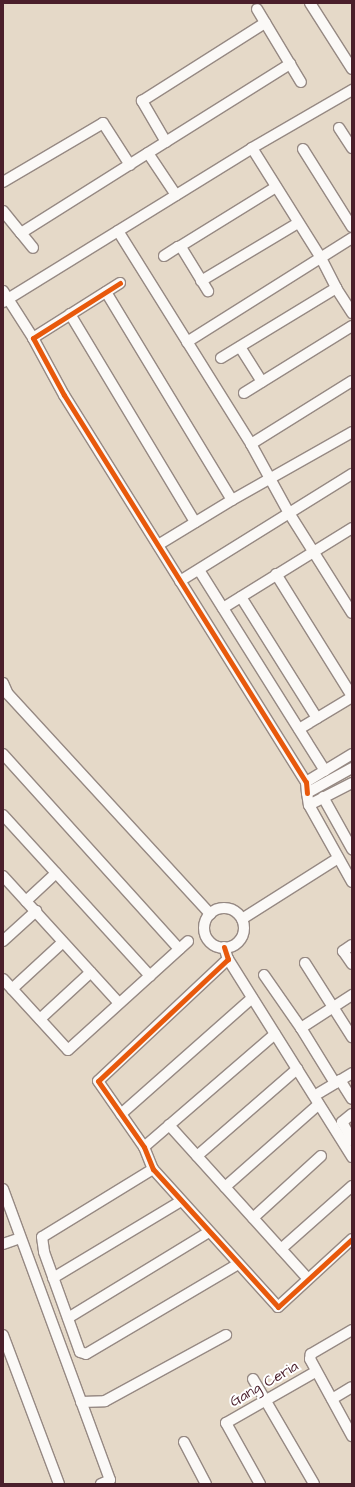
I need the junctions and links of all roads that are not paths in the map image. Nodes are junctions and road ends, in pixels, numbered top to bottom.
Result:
1 (310, 3) edge
2 (256, 9) dead end
3 (265, 23) junction
4 (290, 64) junction
5 (352, 69) edge
6 (301, 82) dead end
7 (352, 90) edge
8 (339, 128) dead end
9 (166, 142) junction
10 (252, 148) junction
11 (352, 148) edge
12 (303, 149) dead end
13 (148, 153) junction
14 (130, 165) junction
15 (3, 182) edge
16 (276, 187) junction
17 (176, 196) junction
18 (3, 211) edge
19 (298, 223) junction
20 (352, 227) edge
21 (118, 231) junction
22 (21, 233) junction
23 (352, 238) edge
24 (179, 246) junction
25 (33, 248) dead end
26 (164, 256) dead end
27 (322, 258) junction
28 (201, 281) junction
29 (120, 283) dead end
30 (336, 288) junction
31 (208, 291) dead end
32 (106, 292) junction
33 (5, 297) edge
34 (352, 313) edge
35 (70, 314) junction
36 (352, 326) edge
37 (33, 338) junction
38 (187, 342) junction
39 (240, 347) junction
40 (222, 358) dead end
41 (352, 381) edge
42 (262, 382) junction
43 (244, 393) dead end
44 (352, 432) edge
45 (251, 444) junction
46 (352, 474) edge
47 (271, 479) junction
48 (232, 500) junction
49 (289, 513) junction
50 (195, 522) junction
51 (351, 532) edge
52 (158, 545) junction
53 (313, 551) junction
54 (199, 570) junction
55 (276, 574) junction
56 (180, 581) junction
57 (241, 597) junction
58 (223, 608) junction
59 (352, 613) edge
60 (3, 683) edge
61 (5, 696) edge
62 (352, 696) edge
63 (317, 718) junction
64 (299, 729) junction
65 (3, 754) edge
66 (352, 754) edge
67 (352, 768) edge
68 (325, 771) junction
69 (306, 782) junction
70 (352, 783) edge
71 (307, 792) junction
72 (323, 797) junction
73 (309, 805) junction
74 (3, 815) edge
75 (352, 849) edge
76 (338, 858) junction
77 (56, 873) junction
78 (4, 880) edge
79 (352, 882) edge
80 (26, 901) junction
81 (36, 911) junction
82 (210, 914) junction
83 (242, 919) junction
84 (3, 941) edge
85 (188, 941) dead end
86 (63, 942) junction
87 (352, 945) edge
88 (180, 948) junction
89 (224, 948) junction
90 (228, 959) junction
91 (305, 963) dead end
92 (352, 964) edge
93 (91, 972) junction
94 (264, 975) dead end
95 (150, 976) junction
96 (3, 979) edge
97 (12, 989) junction
98 (352, 995) edge
99 (252, 998) junction
100 (119, 1003) junction
101 (333, 1008) junction
102 (40, 1019) junction
103 (301, 1028) junction
104 (275, 1034) junction
105 (352, 1037) edge
106 (297, 1069) junction
107 (352, 1073) edge
108 (337, 1082) junction
109 (319, 1093) dead end
110 (352, 1099) edge
111 (319, 1104) junction
112 (121, 1114) junction
113 (352, 1114) edge
114 (169, 1125) junction
115 (352, 1140) edge
116 (144, 1147) junction
117 (197, 1156) junction
118 (322, 1156) dead end
119 (352, 1157) edge
120 (153, 1169) junction
121 (352, 1186) edge
122 (225, 1187) junction
123 (3, 1189) edge
124 (181, 1201) junction
125 (253, 1218) junction
126 (209, 1232) junction
127 (20, 1238) junction
128 (352, 1239) edge
129 (3, 1244) edge
130 (281, 1250) junction
131 (238, 1264) junction
132 (53, 1278) junction
133 (308, 1279) junction
134 (68, 1318) junction
135 (352, 1330) edge
136 (3, 1335) edge
137 (226, 1335) dead end
138 (315, 1372) junction
139 (253, 1379) dead end
140 (352, 1387) edge
141 (332, 1399) junction
142 (265, 1401) junction
143 (81, 1402) junction
144 (352, 1436) edge
145 (184, 1442) dead end
146 (201, 1482) edge
147 (59, 1484) edge
148 (101, 1484) edge
149 (260, 1484) edge
150 (314, 1484) edge

1 - 5 street
2 - 3 street
3 - 4 street
3 - 9 street
4 - 6 street
4 - 9 street
7 - 10 street
8 - 11 street
9 - 13 street
10 - 16 street
10 - 17 street
12 - 20 street
13 - 14 street
13 - 17 street
14 - 15 street
14 - 22 street
16 - 19 street
16 - 24 street
17 - 21 street
18 - 22 street
19 - 27 street
19 - 28 street
21 - 33 street
21 - 38 street
22 - 25 street
23 - 27 street
24 - 26 street
24 - 28 street
27 - 30 street
27 - 38 street
28 - 31 street
29 - 32 street
30 - 34 street
30 - 39 street
32 - 35 street
32 - 48 street
33 - 37 street
35 - 37 street
35 - 50 street
36 - 42 street
37 - 52 street
38 - 45 street
39 - 40 street
39 - 42 street
41 - 45 street
42 - 43 street
44 - 47 street
45 - 47 street
46 - 49 street
47 - 48 street
47 - 49 street
48 - 50 street
49 - 53 street
49 - 54 street
50 - 52 street
51 - 53 street
52 - 56 street
53 - 55 street
53 - 59 street
54 - 56 street
54 - 58 street
55 - 57 street
55 - 62 street
56 - 69 street
57 - 58 street
57 - 63 street
58 - 64 street
60 - 61 street
61 - 82 street
62 - 63 street
63 - 64 street
64 - 68 street
65 - 88 street
66 - 68 street
67 - 71 street
68 - 69 street
69 - 71 street
70 - 72 street
71 - 73 street
72 - 73 street
72 - 75 street
73 - 76 street
74 - 77 street
76 - 79 street
76 - 83 street
77 - 80 street
77 - 95 street
78 - 80 street
80 - 81 street
81 - 84 street
81 - 86 street
82 - 83 street
82 - 89 street
83 - 89 street
85 - 88 street
86 - 93 street
86 - 97 street
87 - 92 street
88 - 95 street
89 - 90 street
90 - 99 street
90 - 112 street
91 - 101 street
93 - 100 street
93 - 102 street
94 - 103 street
95 - 100 street
96 - 97 street
97 - 102 street
98 - 101 street
99 - 104 street
99 - 112 street
100 - 102 street
101 - 103 street
101 - 105 street
103 - 108 street
104 - 106 street
104 - 114 street
106 - 111 street
106 - 117 street
107 - 108 street
108 - 109 street
108 - 110 street
111 - 119 street
111 - 122 street
112 - 116 street
113 - 115 street
114 - 116 street
114 - 117 street
116 - 120 street
117 - 122 street
118 - 125 street
120 - 124 street
120 - 132 street
121 - 130 street
122 - 125 street
123 - 127 street
124 - 126 street
124 - 132 street
125 - 130 street
126 - 131 street
126 - 134 street
127 - 129 street
127 - 143 street
128 - 133 street
130 - 133 street
131 - 133 street
131 - 134 street
132 - 134 street
135 - 138 street
136 - 147 street
137 - 143 street
138 - 141 street
138 - 142 street, Gang Ceria
139 - 142 street
140 - 141 street
141 - 144 street
142 - 149 street, Gang Ceria
142 - 150 street
143 - 148 street
145 - 146 street

